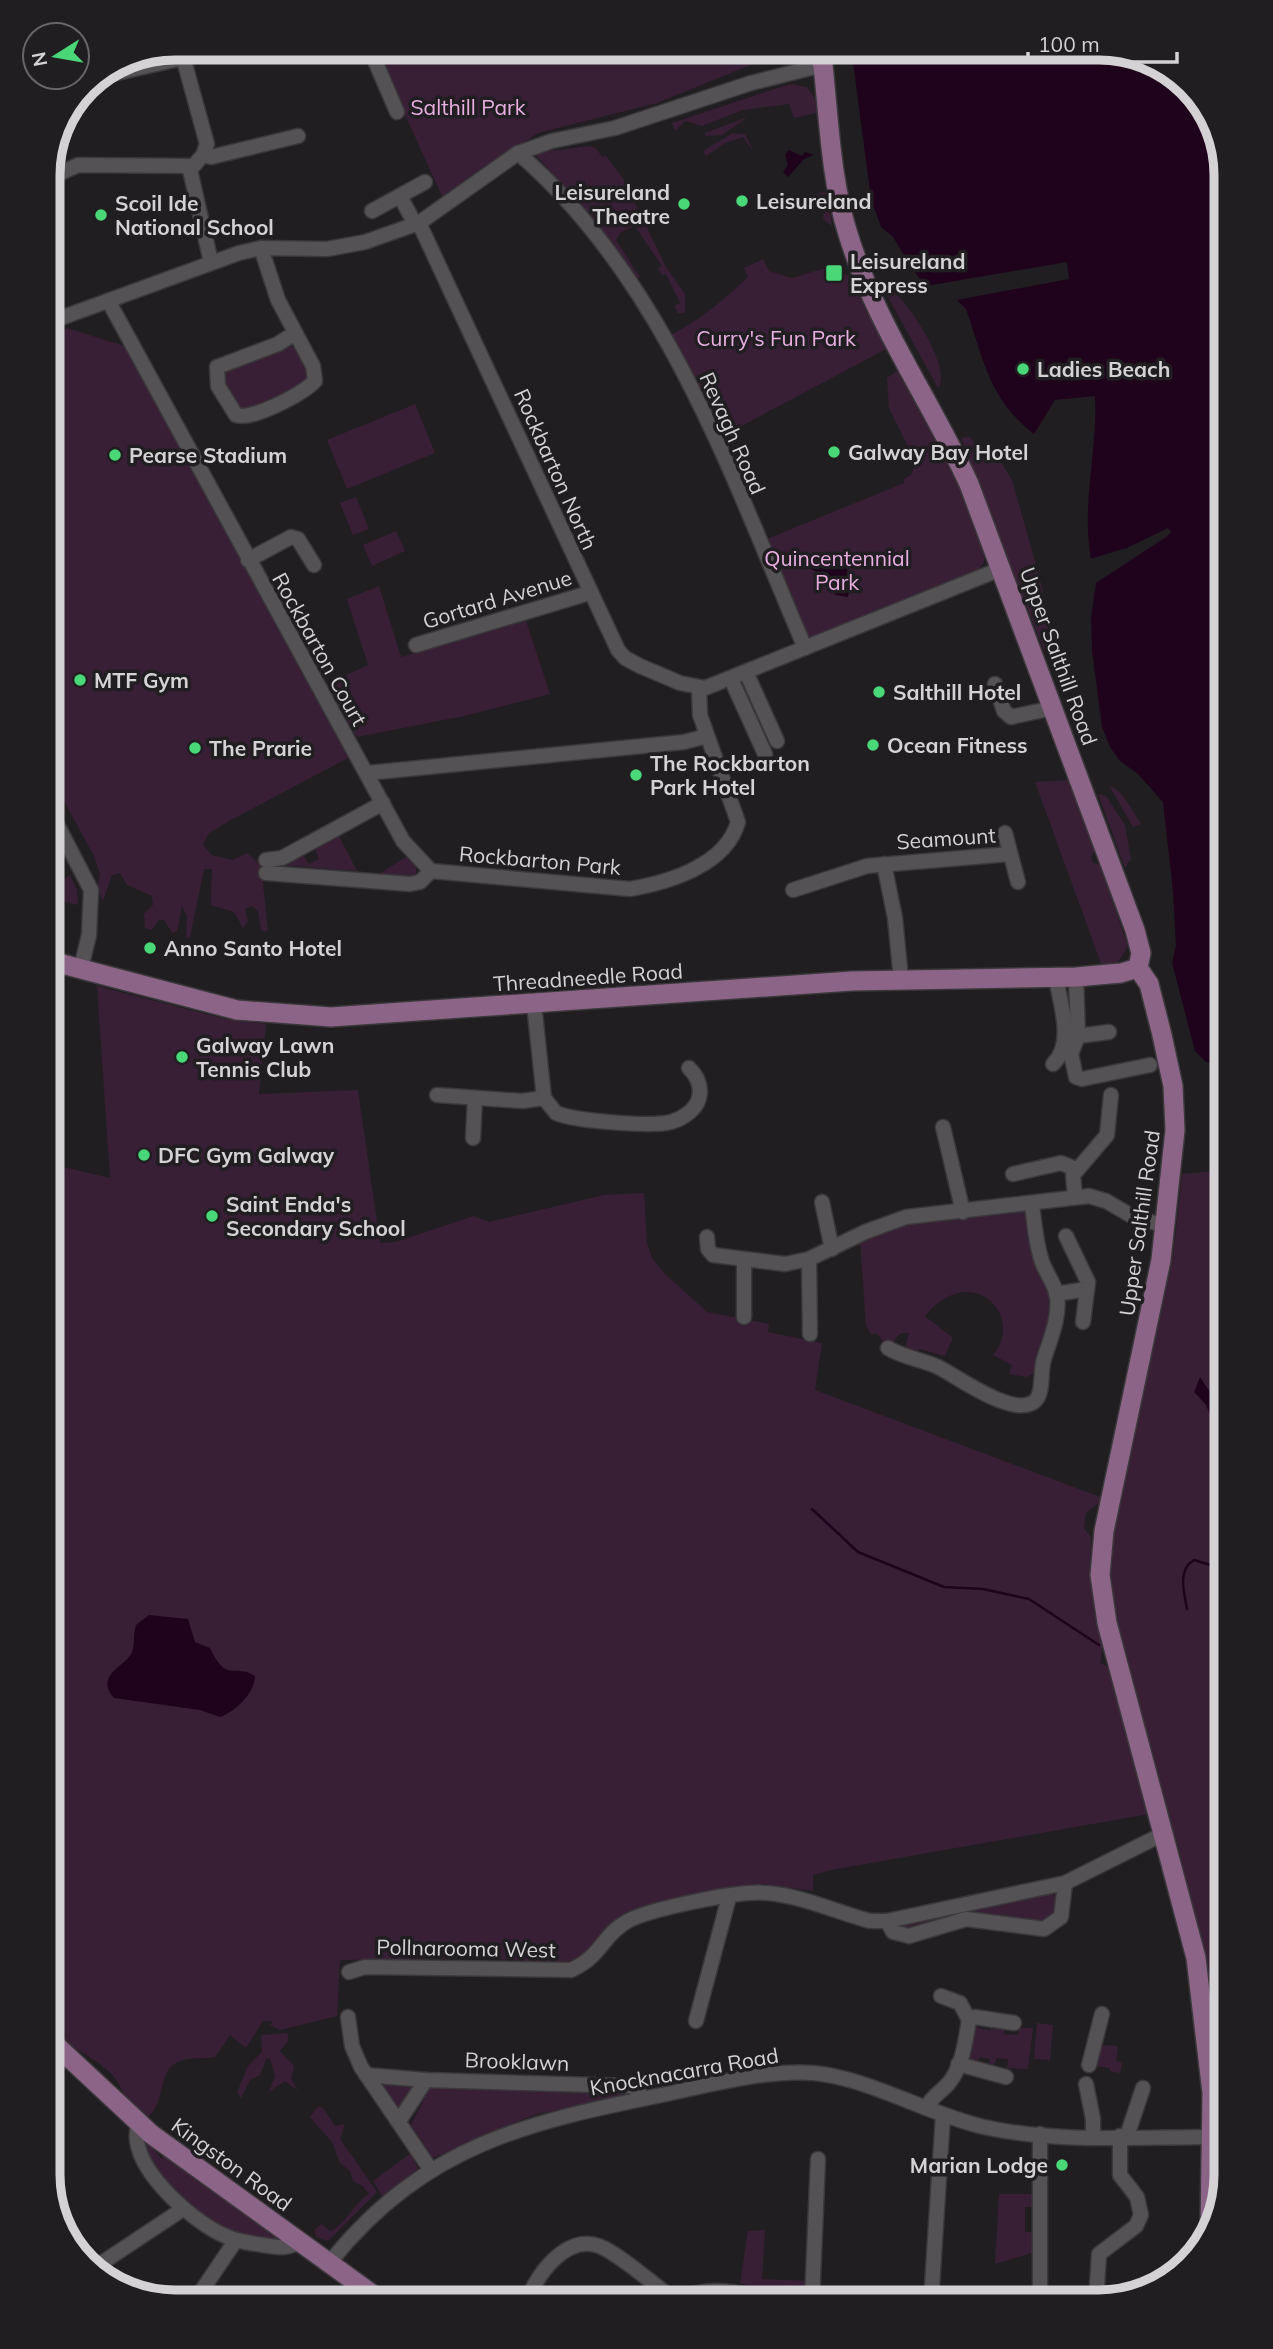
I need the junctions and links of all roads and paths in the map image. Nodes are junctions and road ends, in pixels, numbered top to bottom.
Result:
1 (170, 60) edge
2 (184, 60) edge
3 (375, 60) edge
4 (805, 60) edge
5 (823, 60) edge
6 (129, 70) edge
7 (397, 112) dead end
8 (298, 136) dead end
9 (518, 153) junction
10 (203, 155) junction
11 (191, 166) junction
12 (60, 174) edge
13 (425, 182) dead end
14 (400, 197) junction
15 (372, 211) dead end
16 (417, 223) junction
17 (261, 248) junction
18 (211, 262) junction
19 (109, 302) junction
20 (60, 319) edge
21 (295, 333) junction
22 (248, 560) junction
23 (314, 565) dead end
24 (1003, 568) junction
25 (589, 593) junction
26 (416, 645) dead end
27 (804, 648) junction
28 (746, 673) junction
29 (731, 679) junction
30 (995, 684) dead end
31 (699, 688) junction
32 (1053, 708) junction
33 (707, 736) junction
34 (777, 741) dead end
35 (765, 754) dead end
36 (356, 757) joint
37 (367, 773) junction
38 (383, 803) junction
39 (60, 830) edge
40 (1005, 833) dead end
41 (1010, 854) junction
42 (884, 864) junction
43 (431, 871) junction
44 (1017, 882) dead end
45 (793, 890) dead end
46 (60, 963) edge
47 (81, 968) junction
48 (1138, 968) junction
49 (1076, 977) junction
50 (1056, 978) junction
51 (901, 979) junction
52 (534, 1004) junction
53 (1109, 1032) dead end
54 (1078, 1036) junction
55 (1053, 1064) dead end
56 (1150, 1065) dead end
57 (689, 1068) dead end
58 (437, 1095) dead end
59 (1111, 1095) dead end
60 (475, 1098) junction
61 (544, 1098) junction
62 (943, 1127) dead end
63 (473, 1138) dead end
64 (1076, 1169) junction
65 (1013, 1174) dead end
66 (1075, 1197) junction
67 (822, 1202) dead end
68 (1032, 1203) junction
69 (963, 1212) junction
70 (1166, 1224) junction
71 (1066, 1236) dead end
72 (707, 1237) dead end
73 (832, 1249) junction
74 (809, 1259) junction
75 (744, 1260) junction
76 (1087, 1289) junction
77 (1056, 1294) junction
78 (744, 1317) dead end
79 (1083, 1321) dead end
80 (810, 1334) dead end
81 (888, 1348) dead end
82 (1165, 1833) junction
83 (1065, 1883) junction
84 (729, 1897) junction
85 (887, 1920) junction
86 (349, 1972) dead end
87 (941, 1996) dead end
88 (1102, 2014) dead end
89 (348, 2017) dead end
90 (969, 2020) junction
91 (696, 2021) dead end
92 (1014, 2023) dead end
93 (60, 2049) edge
94 (958, 2064) junction
95 (1089, 2065) dead end
96 (366, 2075) junction
97 (1006, 2077) dead end
98 (426, 2080) junction
99 (1086, 2084) dead end
100 (1143, 2088) dead end
101 (640, 2099) junction
102 (926, 2108) junction
103 (943, 2115) junction
104 (399, 2121) junction
105 (139, 2123) junction
106 (1040, 2134) junction
107 (1093, 2135) junction
108 (1123, 2136) junction
109 (1212, 2137) junction
110 (818, 2159) dead end
111 (431, 2170) junction
112 (1211, 2201) edge
113 (183, 2209) junction
114 (236, 2240) junction
115 (299, 2241) junction
116 (330, 2262) junction
117 (101, 2263) edge
118 (202, 2289) edge
119 (366, 2289) edge
120 (532, 2289) edge
121 (659, 2290) edge
122 (813, 2290) edge
123 (932, 2290) edge
124 (1040, 2290) edge
125 (1097, 2290) edge

1 - 6 street
2 - 10 street
3 - 7 street
4 - 9 street
5 - 24 main road, Upper Salthill Road
8 - 10 street
9 - 16 street
9 - 27 street, Revagh Road
10 - 11 street
11 - 12 street
11 - 18 street
13 - 14 street
14 - 15 street
14 - 16 street, Rockbarton North
16 - 17 street
16 - 25 street, Rockbarton North
17 - 18 street
17 - 21 street
18 - 19 street
19 - 20 street
19 - 22 street, Rockbarton Court
21 - 21 street
22 - 23 street, Rockbarton Court
22 - 36 street, Rockbarton Court
24 - 27 street
24 - 32 main road, Upper Salthill Road
25 - 26 street, Gortard Avenue
25 - 31 street, Rockbarton North
27 - 28 street
28 - 29 street
28 - 34 street
29 - 31 street
29 - 35 street
30 - 32 street
31 - 33 street, Rockbarton Park
32 - 48 main road, Upper Salthill Road
33 - 37 street
33 - 43 street, Rockbarton Park
36 - 37 street, Rockbarton Park
37 - 38 street, Rockbarton Park
38 - 43 street, Rockbarton Park
38 - 43 street, Rockbarton Park
39 - 47 street
40 - 41 street, Seamount
41 - 42 street, Seamount
41 - 44 street, Seamount
42 - 45 street, Seamount
42 - 51 street, Seamount
46 - 47 main road, Threadneedle Road
47 - 52 main road, Threadneedle Road
48 - 49 main road, Threadneedle Road
48 - 70 main road, Upper Salthill Road
49 - 50 main road, Threadneedle Road
49 - 54 street
50 - 51 main road, Threadneedle Road
50 - 55 street
51 - 52 main road, Threadneedle Road
52 - 61 street
53 - 54 street
54 - 56 street
57 - 61 street
58 - 60 street
59 - 64 street
60 - 61 street
60 - 63 street
62 - 69 street
64 - 65 street
64 - 66 street
66 - 68 street
66 - 70 street
67 - 73 street
68 - 69 street
68 - 77 street
69 - 73 street
70 - 82 main road, Upper Salthill Road
71 - 76 street
72 - 75 street
73 - 74 street
74 - 75 street
74 - 80 street
75 - 78 street
76 - 77 street
76 - 79 street
77 - 81 street
82 - 83 street, Pollnarooma West
82 - 109 main road, Upper Salthill Road
83 - 85 street, Pollnarooma West
83 - 85 street, Pollnarooma West
84 - 85 street, Pollnarooma West
84 - 86 street, Pollnarooma West
84 - 91 street
87 - 90 street
88 - 95 street
89 - 96 street
90 - 92 street
90 - 94 street
93 - 105 main road, Kingston Road
94 - 97 street
94 - 102 street
96 - 98 street, Brooklawn
96 - 104 street
98 - 101 street, Brooklawn
98 - 104 street
99 - 107 street
100 - 108 street
101 - 102 street, Knocknacarra Road
101 - 111 street, Knocknacarra Road
102 - 103 street, Knocknacarra Road
103 - 106 street, Knocknacarra Road
103 - 123 street
104 - 111 street
105 - 113 street, Kingston Road
105 - 115 main road, Kingston Road
106 - 107 street, Knocknacarra Road
106 - 124 street
107 - 108 street, Knocknacarra Road
108 - 109 street, Knocknacarra Road
108 - 125 street
109 - 112 main road, Upper Salthill Road
110 - 122 street
111 - 116 street, Knocknacarra Road
113 - 114 street, Kingston Road
113 - 117 street
114 - 115 street, Kingston Road
114 - 118 street
115 - 116 main road, Kingston Road
116 - 119 main road, Kingston Road
120 - 121 street

